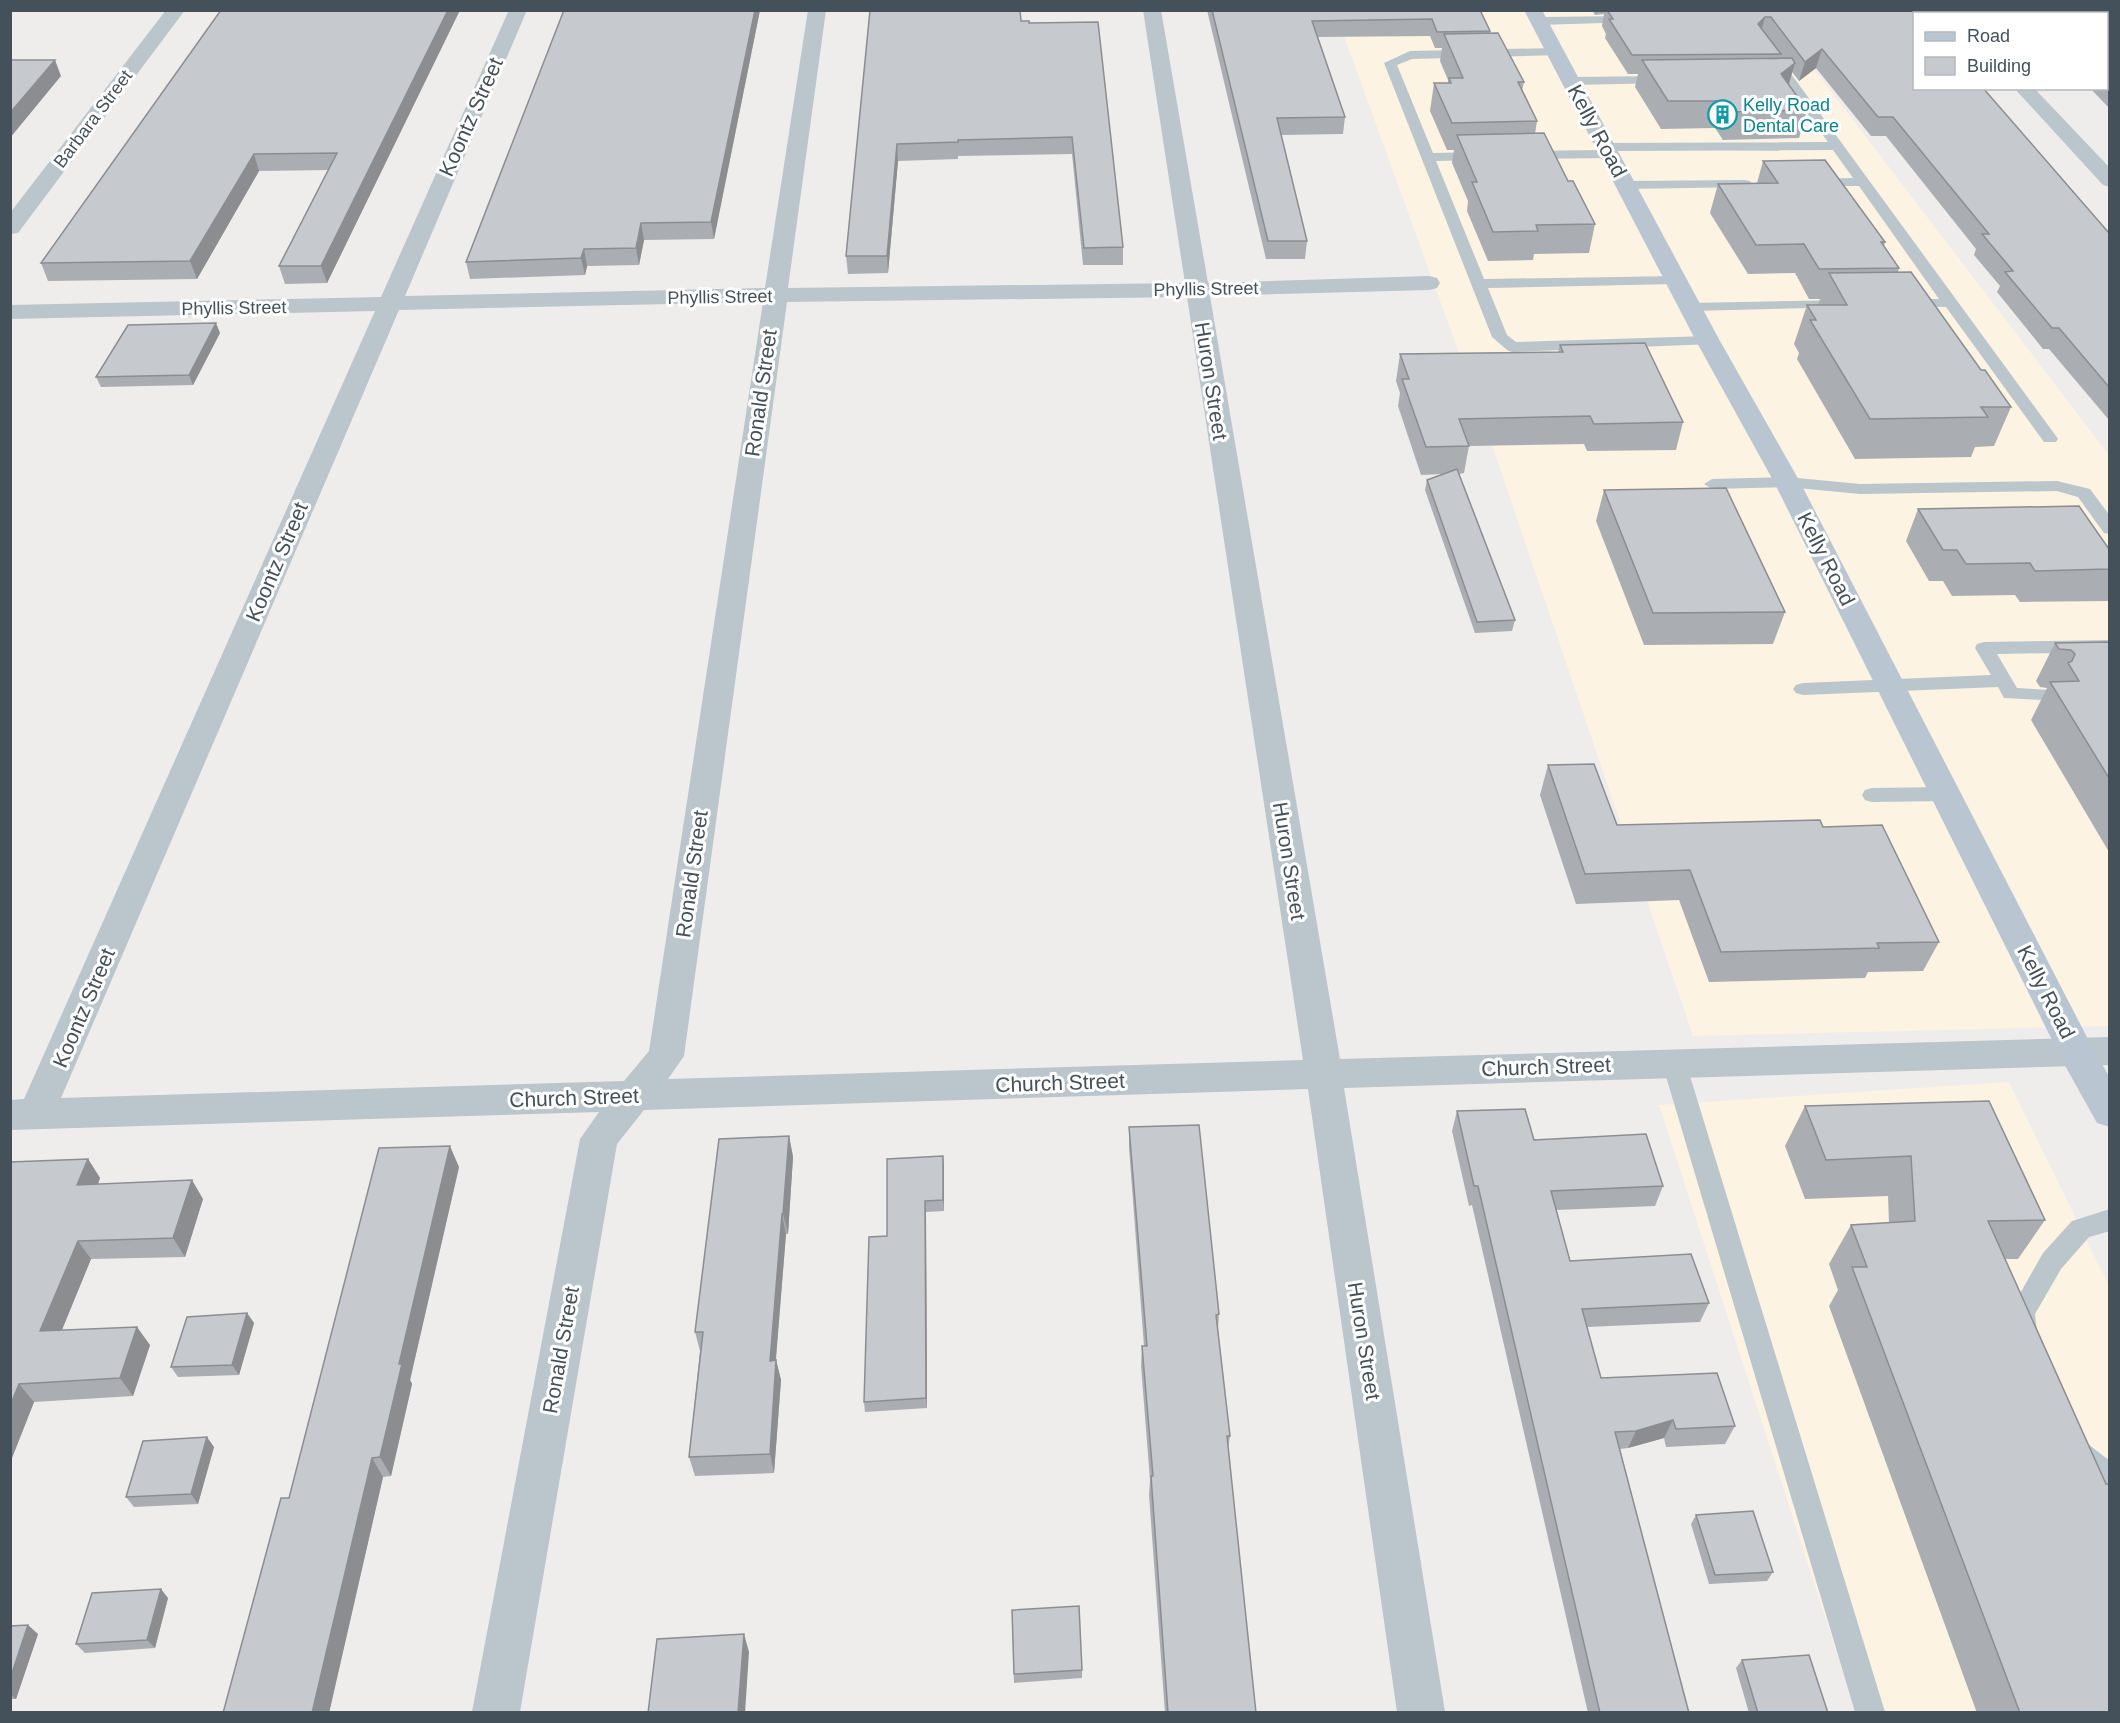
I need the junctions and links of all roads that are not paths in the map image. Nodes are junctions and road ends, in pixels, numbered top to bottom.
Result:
1 (176, 10) edge
2 (518, 10) edge
3 (817, 10) edge
4 (1152, 10) edge
5 (1536, 16) edge
6 (1644, 20) edge
7 (1768, 51) edge
8 (1555, 52) junction
9 (1767, 79) edge
10 (1790, 79) junction
11 (1676, 80) edge
12 (1571, 81) junction
13 (2025, 90) edge
14 (1837, 146) junction
15 (1608, 151) junction
16 (1428, 157) junction
17 (2109, 181) edge
18 (1863, 182) junction
19 (1799, 183) edge
20 (1755, 184) edge
21 (1626, 185) junction
22 (10, 228) edge
23 (1676, 280) junction
24 (1429, 283) dead end
25 (1478, 284) junction
26 (1196, 290) junction
27 (776, 295) junction
28 (1950, 303) junction
29 (1866, 304) edge
30 (1888, 304) edge
31 (388, 305) junction
32 (1691, 307) junction
33 (10, 312) edge
34 (1708, 341) junction
35 (2050, 440) dead end
36 (1787, 482) junction
37 (1712, 484) dead end
38 (2109, 529) edge
39 (2109, 646) edge
40 (2003, 681) junction
41 (1892, 687) junction
42 (1803, 689) dead end
43 (2044, 694) dead end
44 (1946, 794) junction
45 (1872, 795) dead end
46 (2093, 1052) edge
47 (1674, 1063) junction
48 (1324, 1075) junction
49 (634, 1097) junction
50 (2109, 1113) edge
51 (23, 1115) edge
52 (2109, 1220) edge
53 (2027, 1353) edge
54 (2066, 1435) edge
55 (2109, 1478) edge
56 (496, 1713) edge
57 (1421, 1713) edge
58 (1870, 1713) edge

1 - 22 street, Barbara Street
2 - 31 street, Koontz Street
3 - 27 street, Ronald Street
4 - 26 street, Huron Street
5 - 6 lane
5 - 8 street, Kelly Road
7 - 10 lane
8 - 12 street, Kelly Road
8 - 16 lane
9 - 10 lane
10 - 14 lane
11 - 12 lane
12 - 15 street, Kelly Road
13 - 17 street
14 - 15 lane
14 - 18 lane
15 - 16 lane
15 - 21 street, Kelly Road
16 - 25 lane
18 - 19 lane
18 - 28 lane
20 - 21 lane
21 - 23 street, Kelly Road
23 - 25 lane
23 - 32 street, Kelly Road
24 - 26 street, Phyllis Street
25 - 34 lane
26 - 27 street, Phyllis Street
26 - 48 street, Huron Street
27 - 31 street, Phyllis Street
27 - 49 street, Ronald Street
28 - 30 lane
28 - 35 lane
29 - 32 lane
31 - 33 street, Phyllis Street
31 - 51 street, Koontz Street
32 - 34 street, Kelly Road
34 - 36 street, Kelly Road
36 - 37 lane
36 - 38 lane
36 - 41 street, Kelly Road
39 - 40 lane
40 - 41 lane
40 - 43 lane
41 - 42 lane
41 - 44 street, Kelly Road
44 - 45 lane
44 - 46 street, Kelly Road
46 - 47 street, Church Street
46 - 50 street, Kelly Road
47 - 48 street, Church Street
47 - 58 lane
48 - 49 street, Church Street
48 - 57 street, Huron Street
49 - 51 street, Church Street
49 - 56 street, Ronald Street
52 - 53 lane
54 - 55 lane

